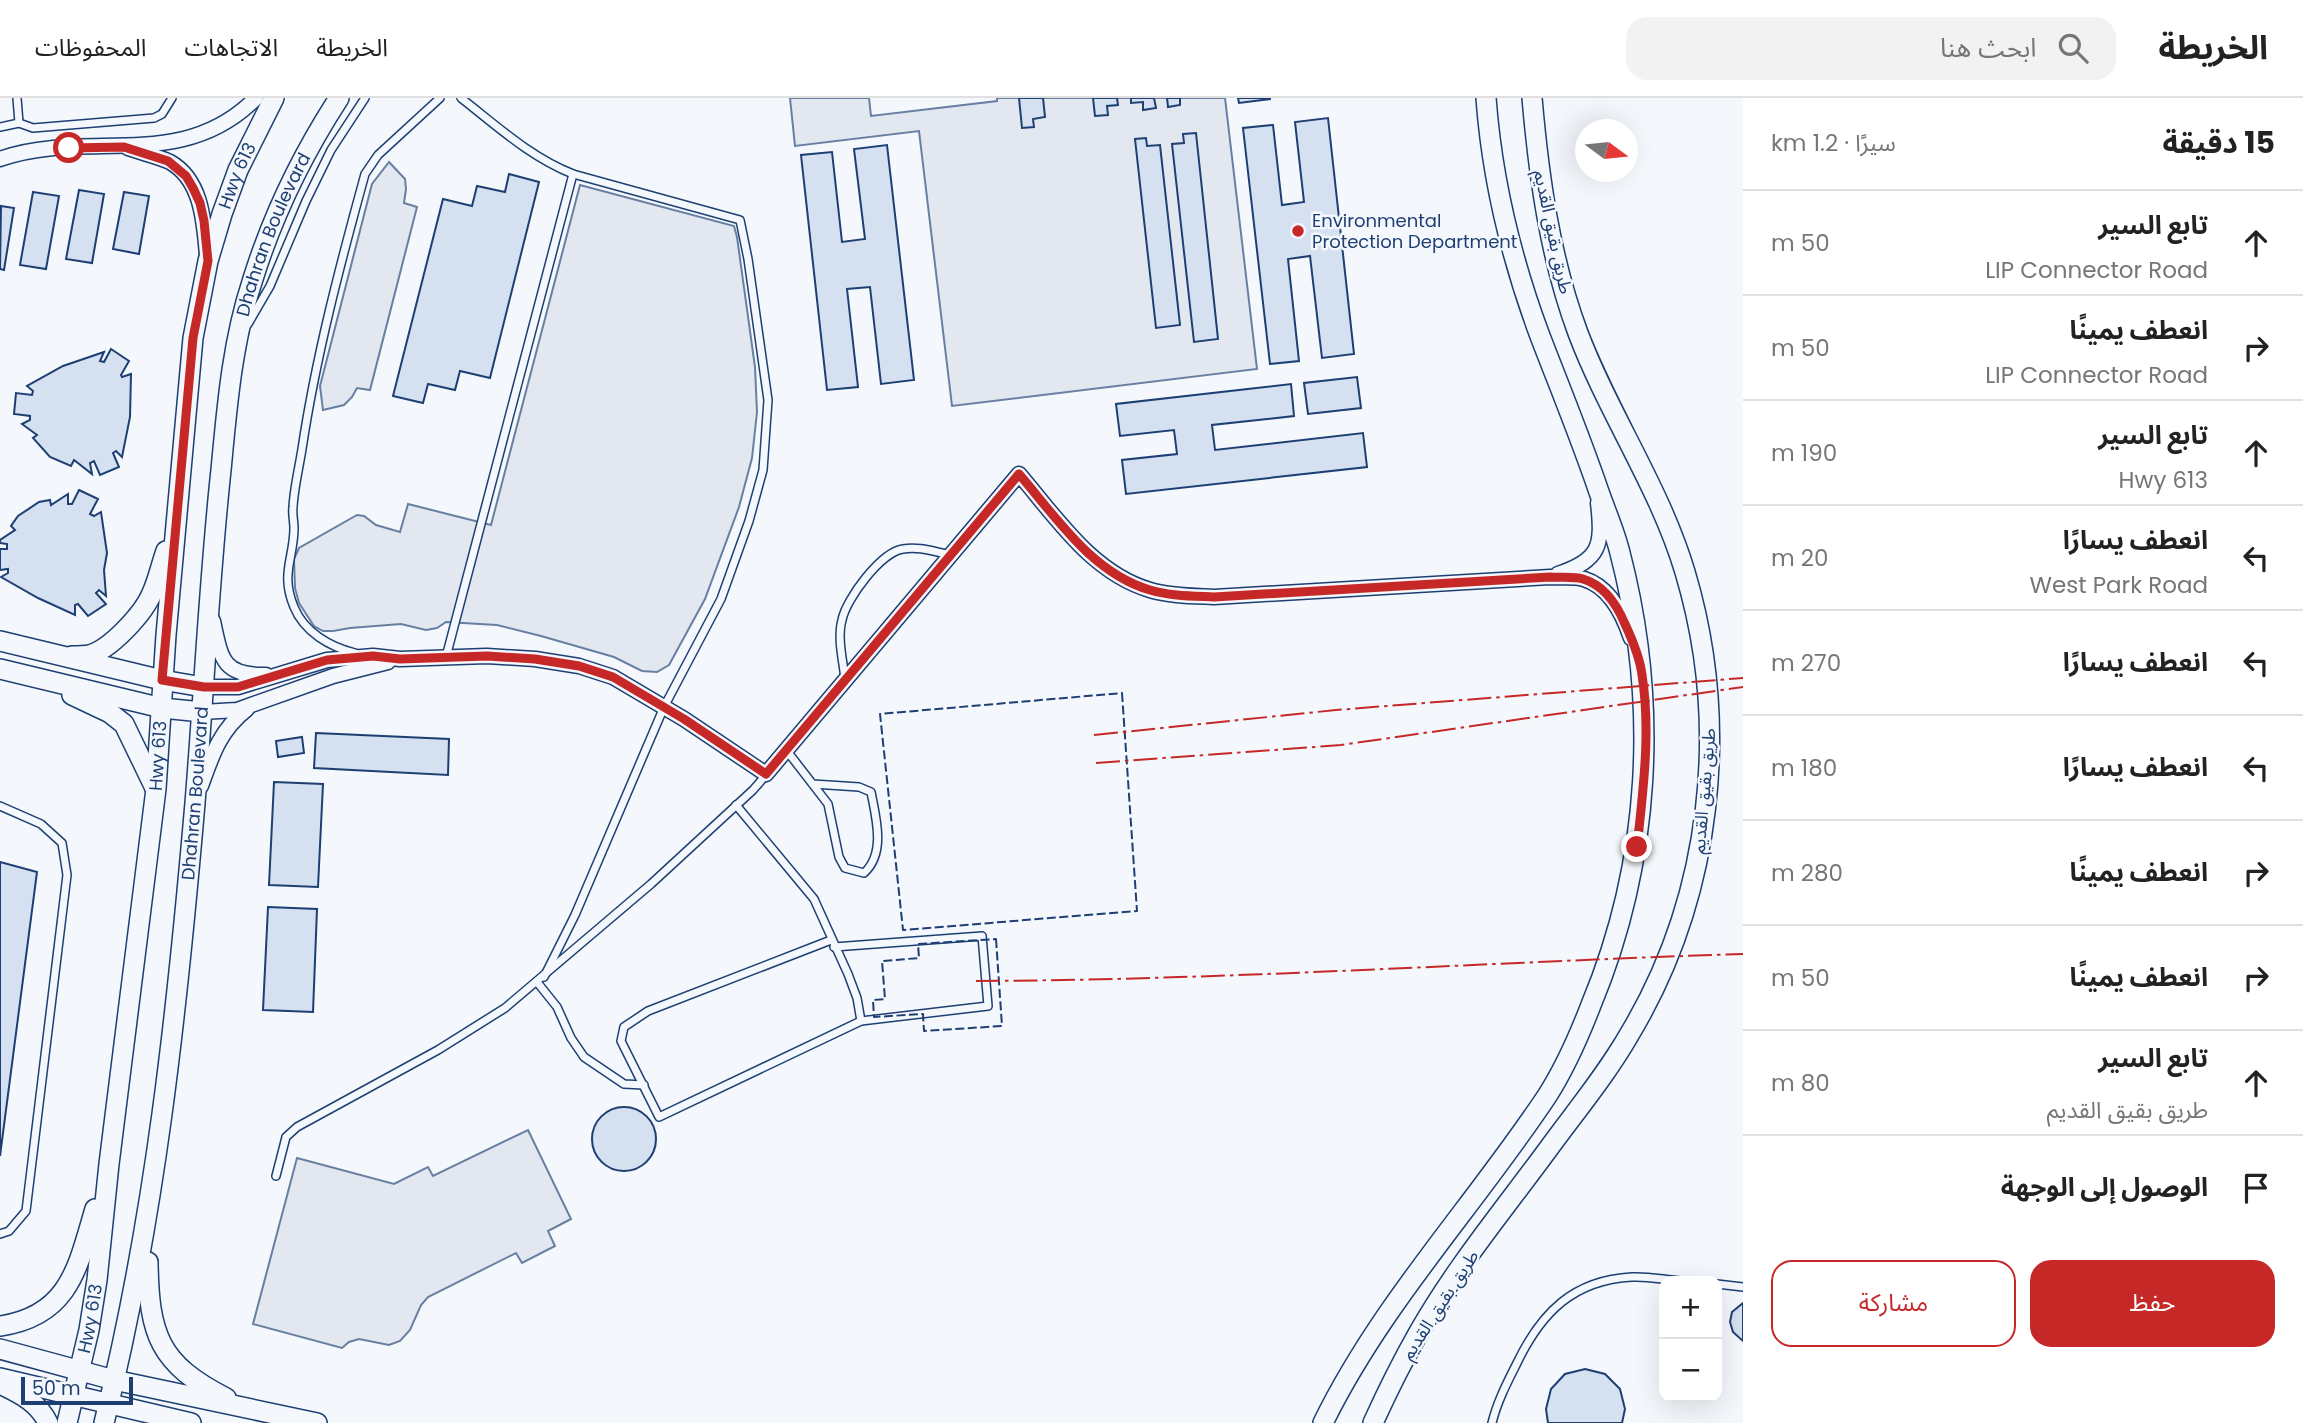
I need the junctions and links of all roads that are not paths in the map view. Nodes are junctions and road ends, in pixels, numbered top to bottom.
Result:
1 (17, 98) edge
2 (172, 98) edge
3 (256, 98) edge
4 (274, 98) edge
5 (340, 98) edge
6 (365, 98) edge
7 (440, 98) edge
8 (461, 98) edge
9 (1486, 98) edge
10 (1532, 98) edge
11 (19, 123) junction
12 (0, 127) edge
13 (124, 147) junction
14 (0, 159) edge
15 (573, 174) junction
16 (208, 261) junction
17 (236, 342) junction
18 (1583, 446) junction
19 (177, 516) junction
20 (951, 555) junction
21 (1550, 577) junction
22 (210, 610) junction
23 (0, 641) edge
24 (60, 656) junction
25 (373, 656) junction
26 (446, 657) junction
27 (400, 659) junction
28 (0, 669) edge
29 (292, 671) junction
30 (1642, 673) junction
31 (33, 676) junction
32 (162, 680) junction
33 (845, 681) junction
34 (204, 687) junction
35 (255, 703) junction
36 (664, 707) junction
37 (162, 708) junction
38 (202, 712) junction
39 (787, 751) junction
40 (766, 774) junction
41 (813, 784) junction
42 (156, 789) junction
43 (195, 804) junction
44 (736, 805) junction
45 (0, 806) edge
46 (833, 944) junction
47 (540, 979) junction
48 (861, 1021) junction
49 (643, 1086) junction
50 (109, 1164) junction
51 (276, 1176) dead end
52 (147, 1220) junction
53 (0, 1234) edge
54 (1659, 1279) edge
55 (1722, 1285) edge
56 (1743, 1287) edge
57 (0, 1326) edge
58 (0, 1349) edge
59 (79, 1372) junction
60 (0, 1378) edge
61 (114, 1380) junction
62 (0, 1384) edge
63 (73, 1397) junction
64 (248, 1410) junction
65 (106, 1414) edge
66 (48, 1423) edge
67 (66, 1423) edge
68 (191, 1423) edge
69 (317, 1423) edge
70 (1323, 1423) edge
71 (1373, 1423) edge
72 (1492, 1423) edge

1 - 11 lane
2 - 11 lane
3 - 13 street
4 - 16 main road, Hwy 613
5 - 17 main road, Dhahran Boulevard
6 - 17 lane
7 - 25 lane
8 - 15 lane
9 - 18 main road, طريق بقيق القديم
10 - 71 main road, طريق بقيق القديم
11 - 12 lane
13 - 14 street
13 - 16 street
15 - 26 lane
15 - 36 lane
16 - 19 main road, Hwy 613
17 - 22 main road, Dhahran Boulevard
18 - 21 street
18 - 30 main road, طريق بقيق القديم
19 - 24 main road
19 - 32 main road, Hwy 613
20 - 21 street
20 - 33 street
20 - 33 lane
21 - 30 street
22 - 29 street
22 - 34 main road, Dhahran Boulevard
23 - 24 main road
24 - 32 main road
25 - 27 street
25 - 29 street
26 - 27 street
26 - 36 street
27 - 35 street
28 - 31 main road
29 - 34 street
30 - 70 main road, طريق بقيق القديم
31 - 37 main road
31 - 42 main road
32 - 34 main road
32 - 37 main road, Hwy 613
33 - 39 street
34 - 38 main road, Dhahran Boulevard
35 - 38 street
35 - 43 street
36 - 40 street
36 - 47 lane
37 - 38 main road
37 - 42 main road, Hwy 613
38 - 43 main road, Dhahran Boulevard
39 - 40 street
39 - 41 lane
40 - 44 lane
41 - 41 lane
42 - 50 main road, Hwy 613
43 - 52 main road, Dhahran Boulevard
44 - 46 lane
44 - 47 lane
45 - 53 lane
46 - 48 lane
46 - 48 lane
46 - 49 lane
47 - 49 lane
47 - 51 lane
48 - 49 lane
50 - 57 main road
50 - 59 main road, Hwy 613
52 - 61 main road, Dhahran Boulevard
52 - 64 main road
54 - 72 lane
55 - 56 lane
58 - 59 main road
59 - 61 main road
59 - 63 main road, Hwy 613
60 - 63 main road
61 - 64 main road
61 - 65 main road, Dhahran Boulevard
62 - 66 main road
63 - 65 main road
63 - 67 main road, Hwy 613
64 - 69 main road
65 - 68 main road

